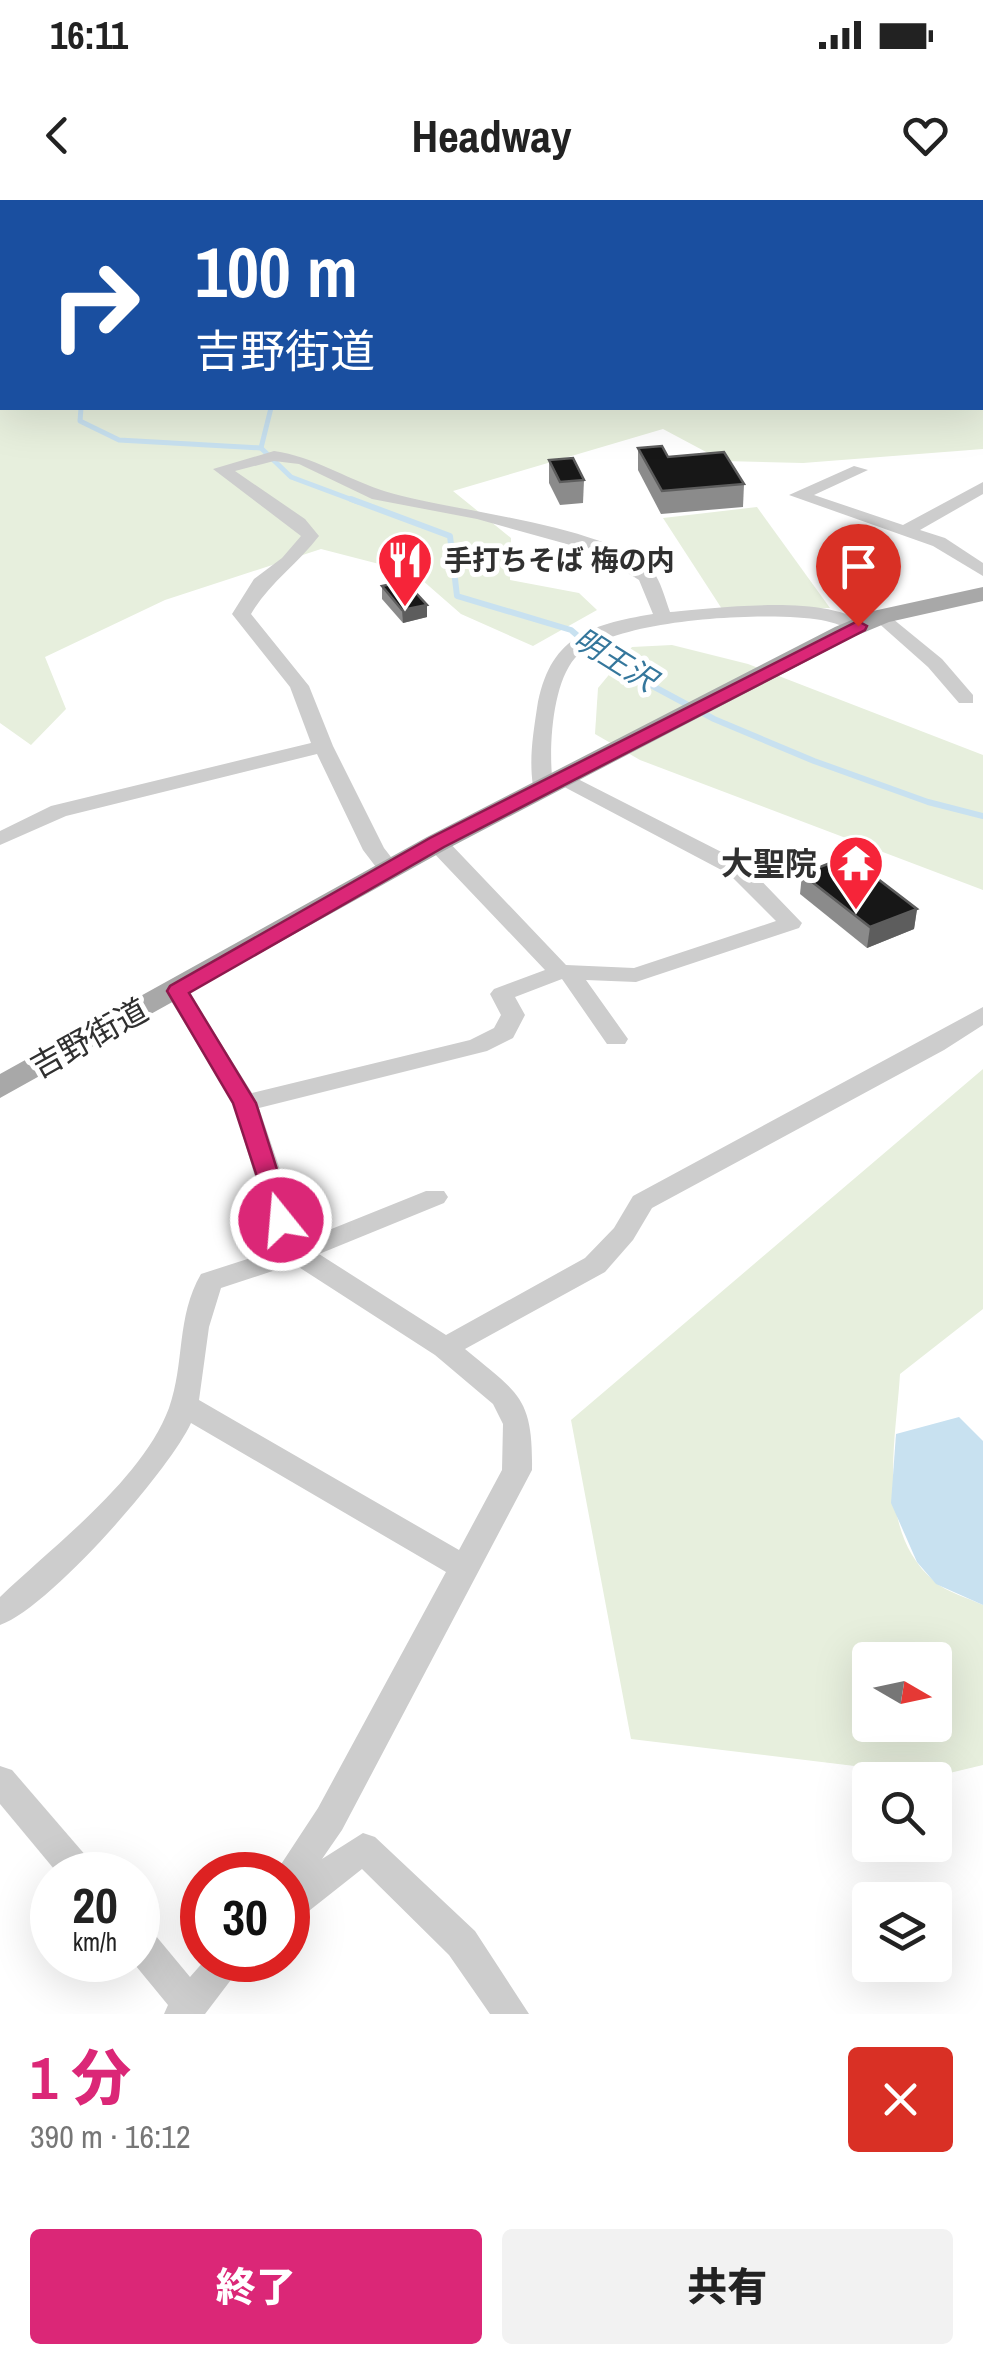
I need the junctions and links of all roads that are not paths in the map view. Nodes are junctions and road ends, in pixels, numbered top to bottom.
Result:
1 (860, 470) dead end
2 (983, 487) edge
3 (905, 530) junction
4 (982, 589) edge
5 (882, 616) junction
6 (663, 617) junction
7 (858, 626) junction
8 (966, 699) dead end
9 (323, 746) junction
10 (552, 782) junction
11 (0, 838) edge
12 (437, 842) junction
13 (390, 870) junction
14 (564, 972) junction
15 (177, 991) junction
16 (983, 1014) edge
17 (616, 1038) dead end
18 (0, 1088) edge
19 (245, 1103) junction
20 (435, 1197) dead end
21 (297, 1253) junction
22 (445, 1348) junction
23 (184, 1405) junction
24 (464, 1568) junction
25 (0, 1612) edge
26 (2, 1786) edge
27 (330, 1819) junction
28 (363, 1848) junction
29 (61, 1852) edge
30 (308, 1852) edge
31 (310, 1889) edge
32 (160, 1973) edge
33 (209, 1982) edge
34 (185, 2009) edge
35 (511, 2014) edge

1 - 3 street
2 - 3 street
3 - 4 street
4 - 5 main road, 吉野街道
5 - 7 main road, 吉野街道
5 - 8 street
6 - 7 street
6 - 9 street
6 - 10 street
7 - 10 main road, 吉野街道
9 - 11 street
9 - 13 street
10 - 12 main road, 吉野街道
10 - 14 street
12 - 13 main road, 吉野街道
12 - 14 street
13 - 15 main road, 吉野街道
14 - 17 street
14 - 19 street
15 - 18 main road, 吉野街道
15 - 19 street
16 - 22 street
19 - 21 street
20 - 21 street
21 - 22 street
21 - 23 street
22 - 24 street
23 - 24 street
23 - 25 street
24 - 27 street
26 - 29 street
27 - 28 street
27 - 30 street
28 - 31 street
28 - 35 street
32 - 34 street
33 - 34 street

